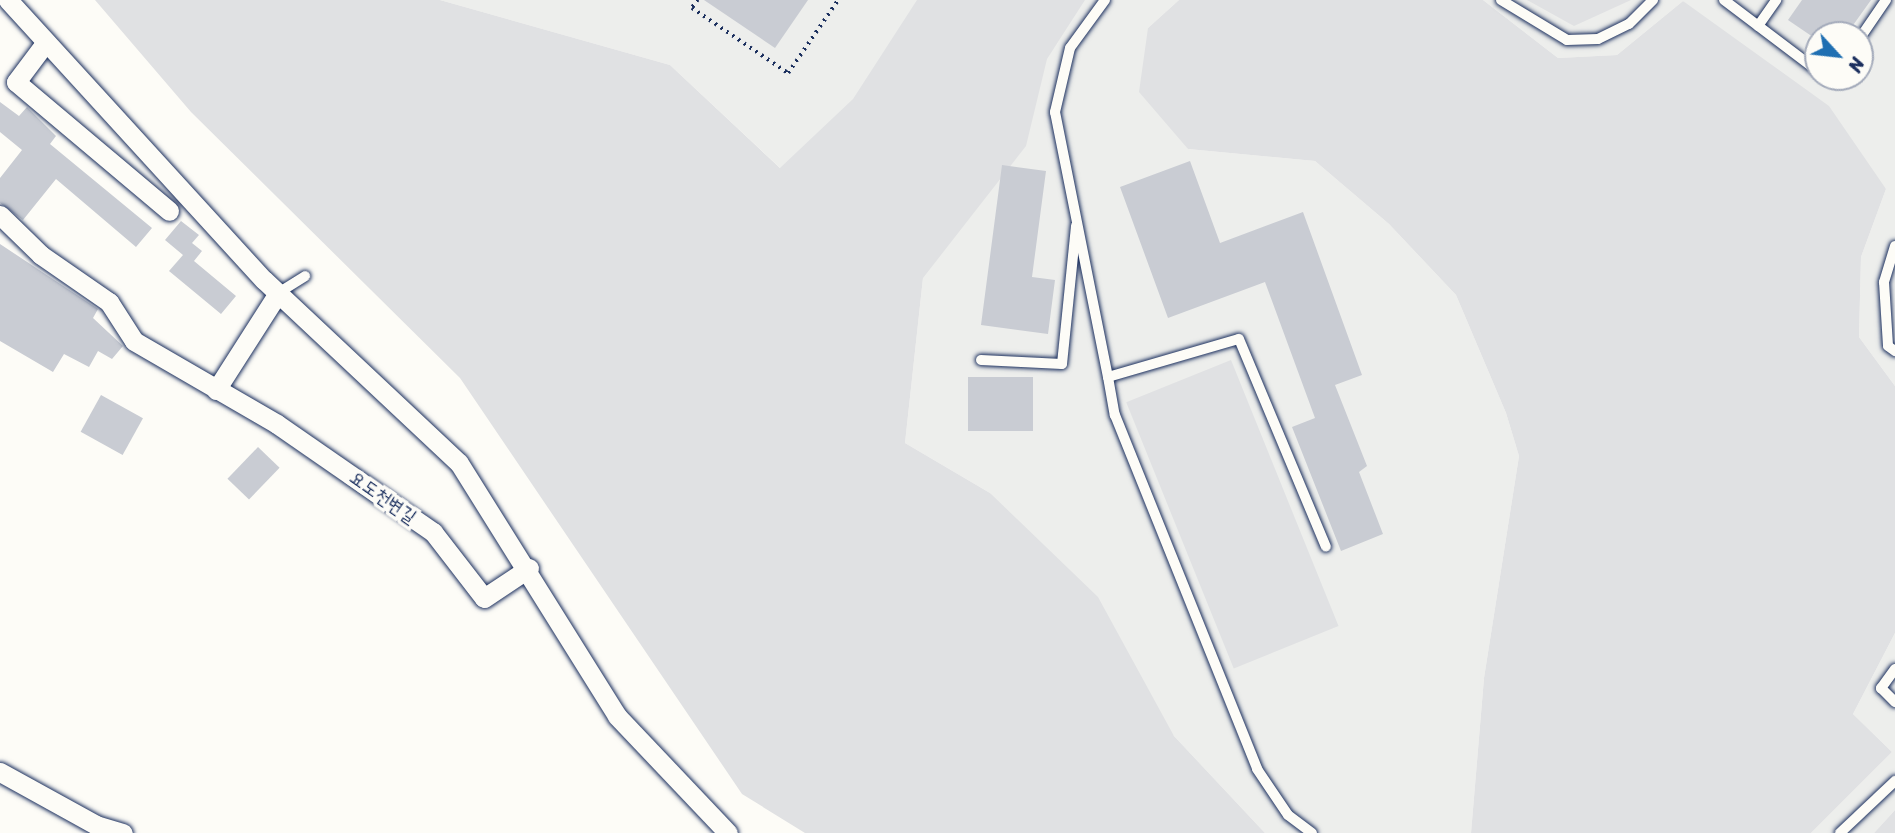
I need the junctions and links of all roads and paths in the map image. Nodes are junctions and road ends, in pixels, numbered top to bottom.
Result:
1 (8, 0) edge
2 (698, 0) edge
3 (838, 0) edge
4 (1105, 0) edge
5 (1501, 0) edge
6 (1653, 0) edge
7 (1724, 0) edge
8 (1776, 0) edge
9 (1886, 0) edge
10 (1872, 21) edge
11 (1758, 26) junction
12 (46, 42) junction
13 (1804, 60) edge
14 (169, 211) dead end
15 (0, 215) edge
16 (1077, 215) junction
17 (1895, 246) edge
18 (305, 276) dead end
19 (278, 293) junction
20 (1895, 351) edge
21 (981, 360) dead end
22 (1108, 377) junction
23 (216, 390) junction
24 (1326, 547) dead end
25 (529, 568) junction
26 (1895, 669) edge
27 (1895, 702) edge
28 (0, 772) edge
29 (1895, 780) edge
30 (123, 833) edge
31 (728, 833) edge
32 (1312, 833) edge
33 (1840, 833) edge

1 - 12 street
2 - 3 path
4 - 16 lane
5 - 6 lane
7 - 11 lane
8 - 11 lane
9 - 10 lane
11 - 13 lane
12 - 14 street
12 - 19 street
15 - 23 street, 요도천변길
16 - 21 lane
16 - 22 lane
17 - 20 lane
18 - 19 lane
19 - 23 street
19 - 25 street
22 - 24 lane
22 - 32 lane
23 - 25 street, 요도천변길
25 - 31 street
26 - 27 lane
28 - 30 street
29 - 33 lane

